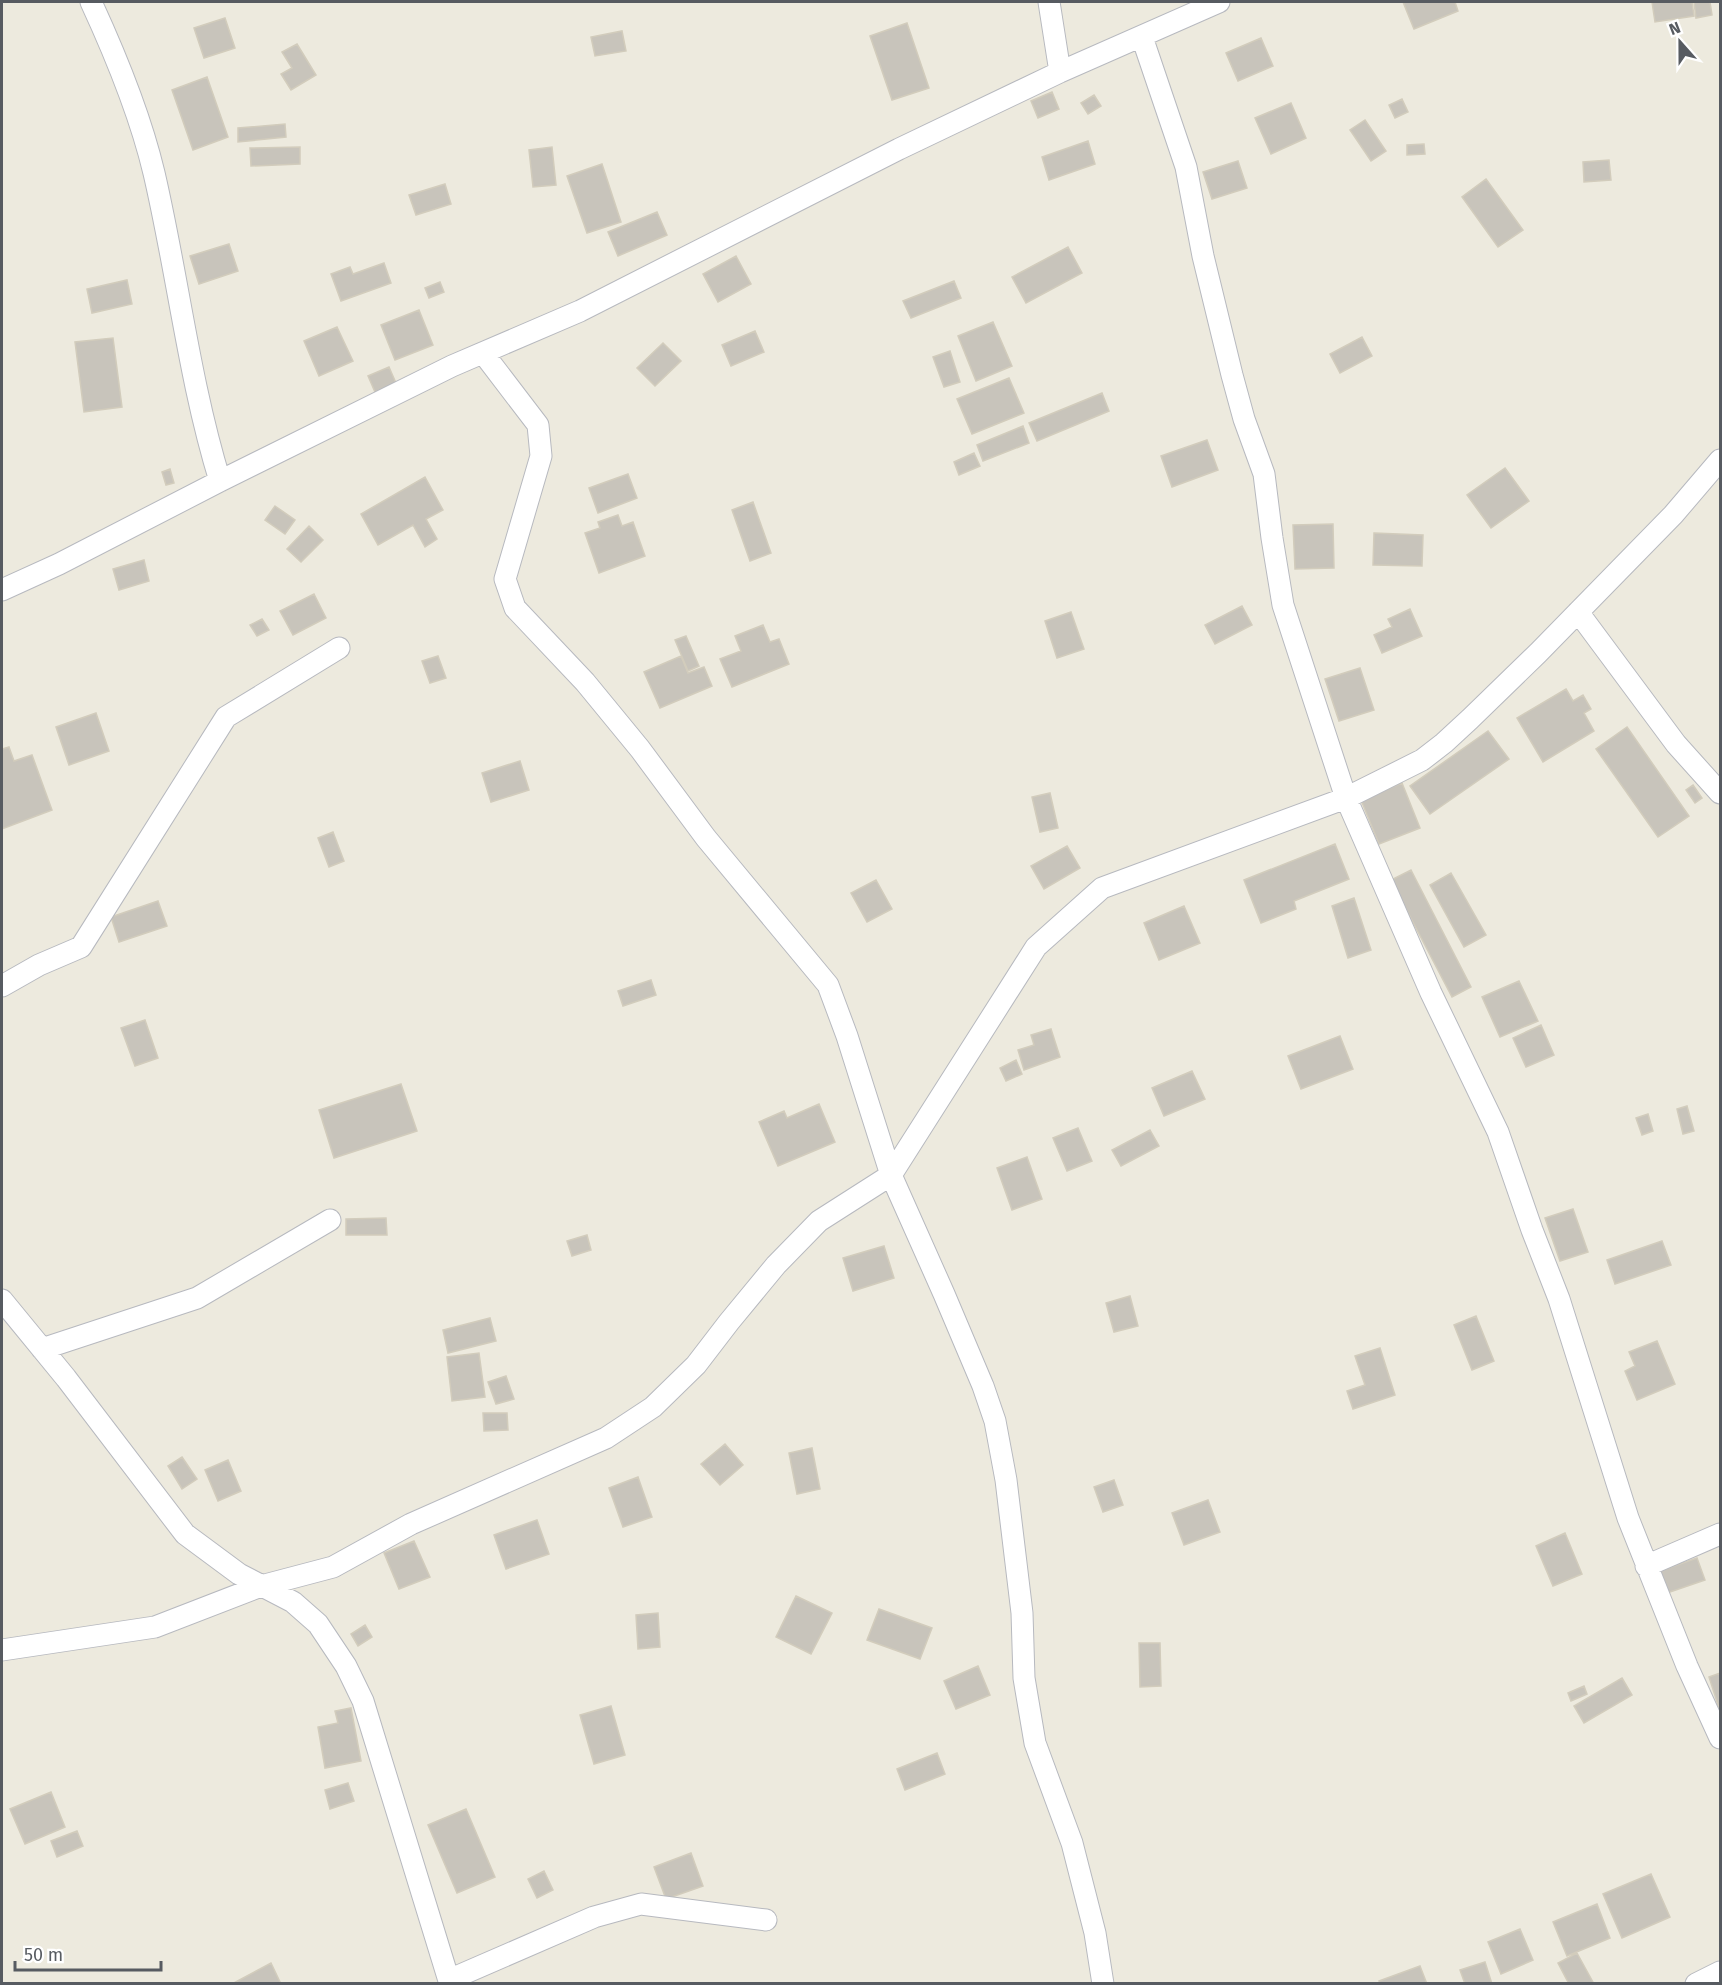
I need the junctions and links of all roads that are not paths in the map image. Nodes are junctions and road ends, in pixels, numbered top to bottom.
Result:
1 (91, 2) edge
2 (1049, 2) edge
3 (1219, 2) edge
4 (1143, 37) junction
5 (1060, 72) junction
6 (483, 353) junction
7 (1720, 460) edge
8 (220, 482) junction
9 (2, 591) edge
10 (1578, 612) junction
11 (339, 648) dead end
12 (1720, 793) edge
13 (1346, 798) junction
14 (2, 986) edge
15 (891, 1176) junction
16 (330, 1220) dead end
17 (2, 1300) edge
18 (42, 1349) junction
19 (1720, 1534) edge
20 (1646, 1566) junction
21 (261, 1586) junction
22 (2, 1650) edge
23 (1720, 1738) edge
24 (766, 1920) dead end
25 (1720, 1972) edge
26 (449, 1982) edge
27 (1103, 1983) edge
28 (1696, 1983) edge

1 - 8 street
2 - 5 street
3 - 4 street
4 - 5 street
4 - 13 street
5 - 6 street
6 - 8 street
6 - 15 street
7 - 10 street
8 - 9 street
10 - 12 street
10 - 13 street
11 - 14 street
13 - 15 street
13 - 20 street
15 - 21 street
15 - 27 street
16 - 18 street
17 - 18 street
18 - 21 street
19 - 20 street
20 - 23 street
21 - 22 street
21 - 26 street
24 - 26 street
25 - 28 street

